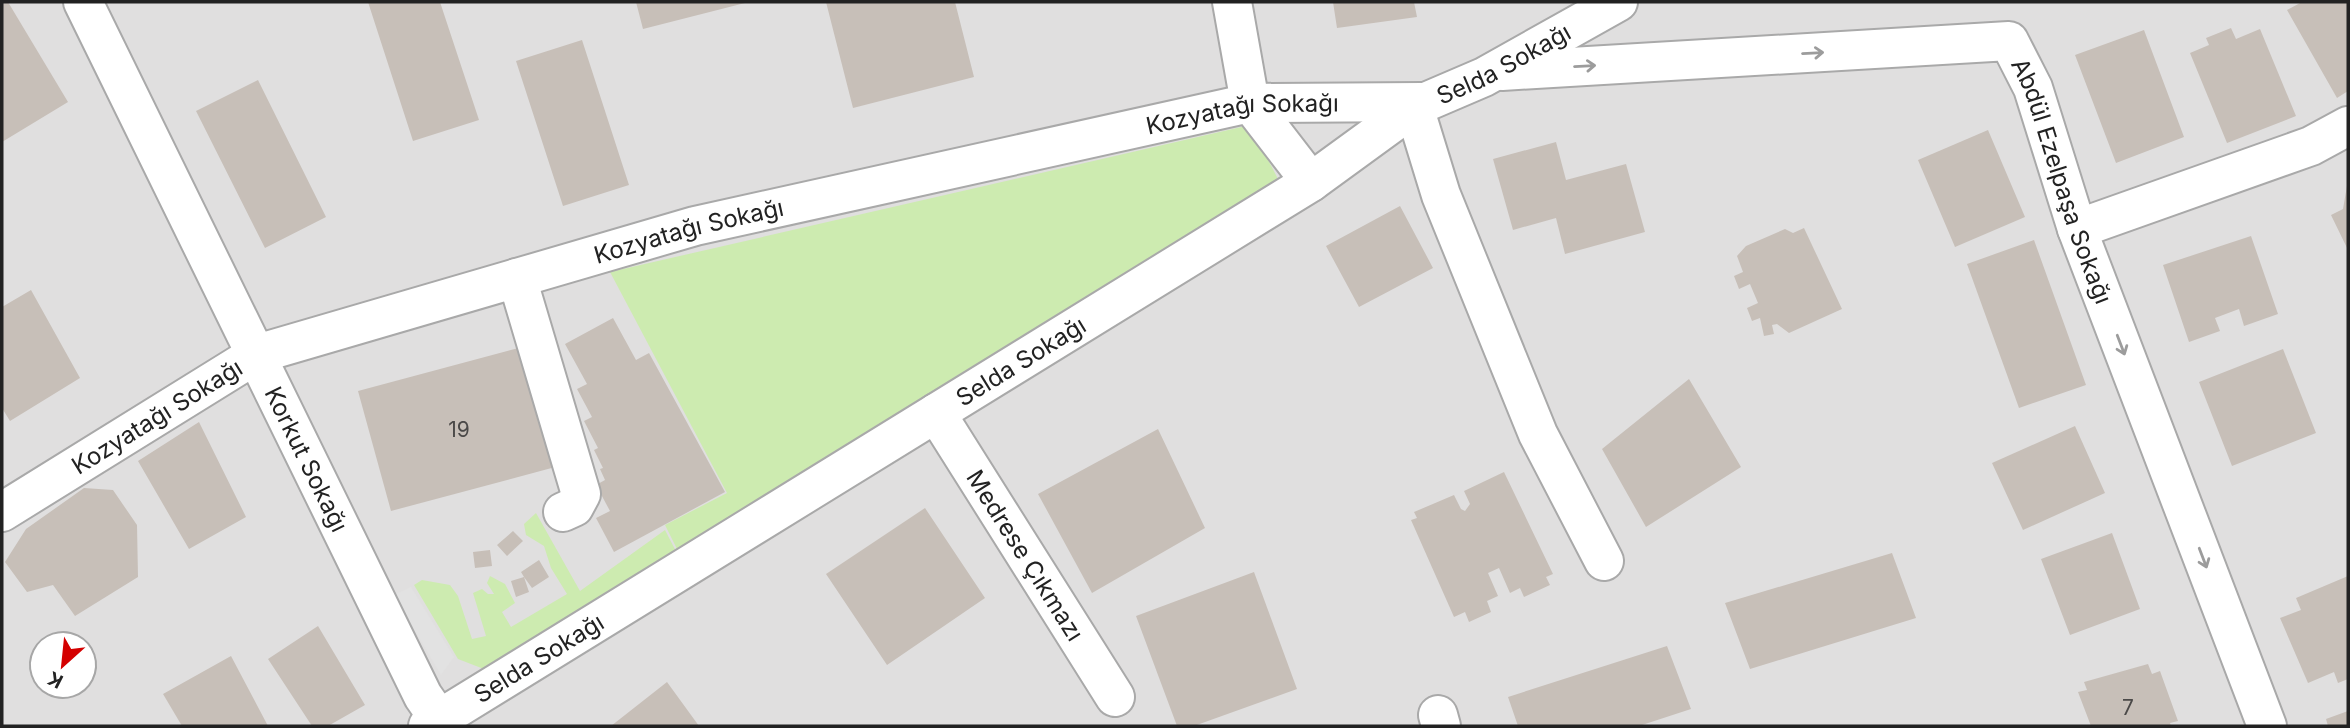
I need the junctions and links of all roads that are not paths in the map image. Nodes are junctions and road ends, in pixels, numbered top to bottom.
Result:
1 (83, 2) edge
2 (1232, 2) edge
3 (1618, 2) edge
4 (1493, 72) junction
5 (1250, 103) junction
6 (1418, 105) junction
7 (2348, 126) edge
8 (1311, 182) junction
9 (2077, 229) junction
10 (517, 278) junction
11 (257, 354) junction
12 (936, 413) junction
13 (2, 512) edge
14 (563, 512) dead end
15 (1604, 561) dead end
16 (1115, 697) dead end
17 (437, 724) edge
18 (2267, 726) edge

1 - 11 street, Korkut Sokağı
2 - 5 street
3 - 4 street, Selda Sokağı
4 - 6 street, Selda Sokağı
4 -> 9 street, Abdül Ezelpaşa Sokağı
5 - 6 street, Kozyatağı Sokağı
5 - 8 street
5 - 10 street, Kozyatağı Sokağı
6 - 8 street, Selda Sokağı
6 - 15 street
7 - 9 street
8 - 12 street, Selda Sokağı
9 -> 18 street, Abdül Ezelpaşa Sokağı
10 - 11 street, Kozyatağı Sokağı
10 - 14 street
11 - 13 street, Kozyatağı Sokağı
11 - 17 street, Korkut Sokağı
12 - 16 street, Medrese Çıkmazı
12 - 17 street, Selda Sokağı

